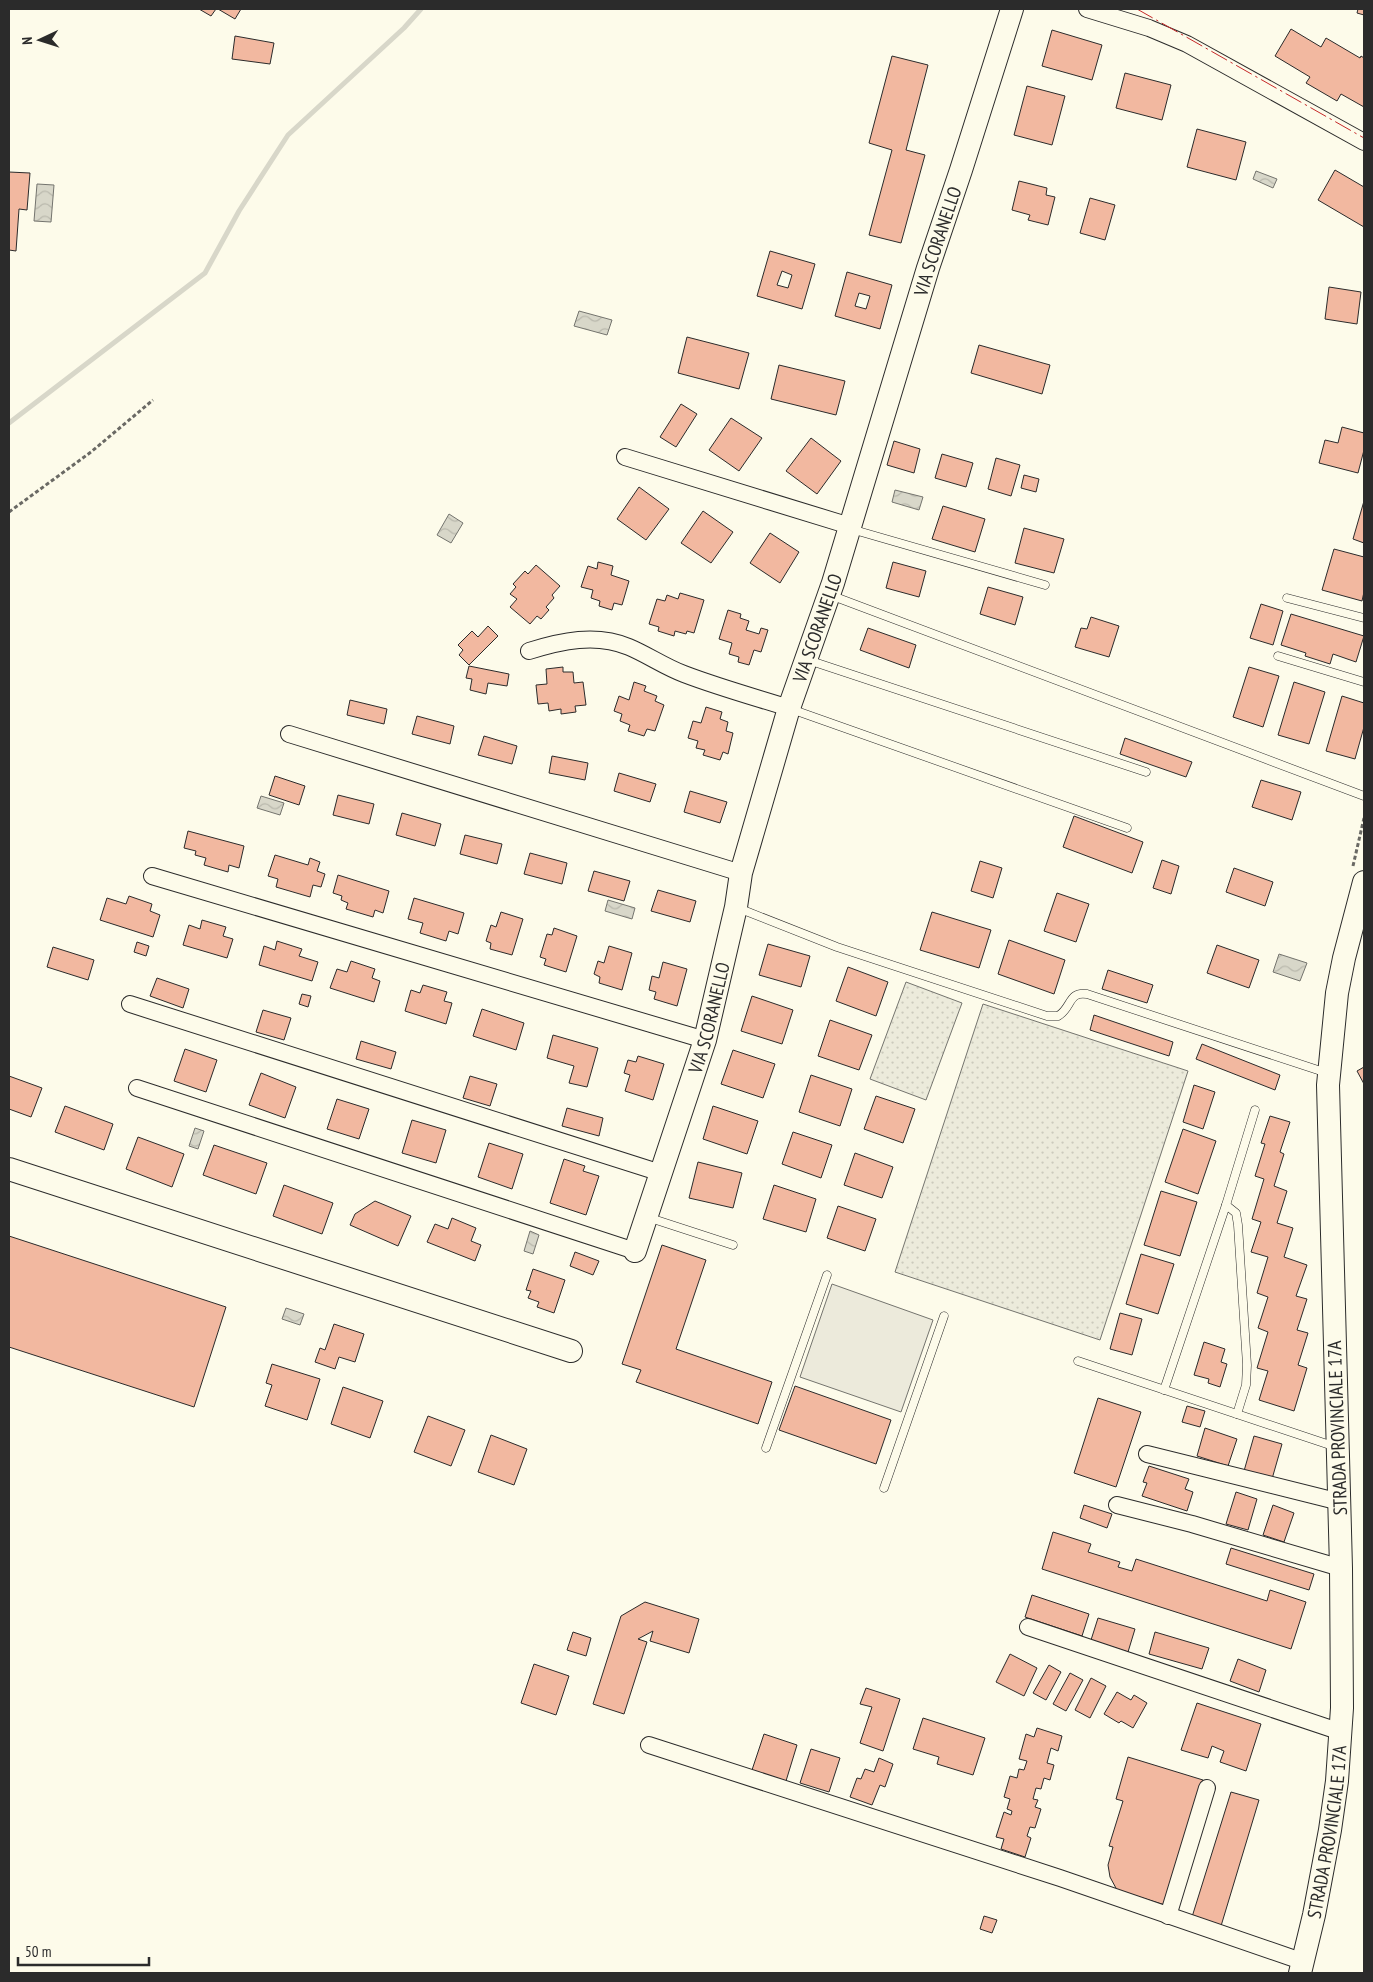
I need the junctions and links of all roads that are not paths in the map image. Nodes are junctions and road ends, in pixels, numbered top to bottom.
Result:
1 (1012, 9) edge
2 (1087, 9) edge
3 (1364, 142) edge
4 (625, 457) dead end
5 (850, 527) junction
6 (1045, 585) dead end
7 (828, 594) junction
8 (1287, 598) dead end
9 (1364, 618) edge
10 (529, 651) dead end
11 (1278, 656) dead end
12 (806, 659) junction
13 (1364, 682) edge
14 (789, 708) junction
15 (289, 734) dead end
16 (1146, 772) dead end
17 (1364, 796) edge
18 (1127, 828) dead end
19 (741, 873) junction
20 (152, 876) dead end
21 (1364, 882) edge
22 (736, 907) junction
23 (130, 1004) dead end
24 (705, 1040) junction
25 (1328, 1073) junction
26 (137, 1088) dead end
27 (1255, 1110) dead end
28 (9, 1170) edge
29 (662, 1173) junction
30 (1226, 1205) junction
31 (647, 1217) junction
32 (733, 1245) dead end
33 (635, 1251) joint
34 (826, 1275) dead end
35 (944, 1316) dead end
36 (571, 1351) dead end
37 (1078, 1361) dead end
38 (1164, 1390) junction
39 (1237, 1414) junction
40 (766, 1448) dead end
41 (1338, 1448) junction
42 (1147, 1454) dead end
43 (884, 1488) dead end
44 (1340, 1502) junction
45 (1117, 1505) dead end
46 (1342, 1568) junction
47 (1028, 1627) dead end
48 (1341, 1732) junction
49 (649, 1745) dead end
50 (1207, 1788) dead end
51 (1168, 1916) junction
52 (1302, 1968) edge

1 - 5 street, VIA SCORANELLO
2 - 3 street
4 - 5 street
5 - 6 lane
5 - 7 street, VIA SCORANELLO
7 - 12 street, VIA SCORANELLO
7 - 17 lane
8 - 9 lane
10 - 14 street
11 - 13 lane
12 - 14 street, VIA SCORANELLO
12 - 16 lane
14 - 18 lane
14 - 19 street, VIA SCORANELLO
15 - 19 street
19 - 22 street, VIA SCORANELLO
20 - 24 street
21 - 25 street, STRADA PROVINCIALE 17A
22 - 24 street, VIA SCORANELLO
22 - 25 lane
23 - 29 street
24 - 29 street, VIA SCORANELLO
25 - 41 street, STRADA PROVINCIALE 17A
26 - 33 street
27 - 30 lane
28 - 36 street
29 - 31 street, VIA SCORANELLO
30 - 38 lane
30 - 39 lane
31 - 32 lane
31 - 33 street, VIA SCORANELLO
34 - 40 lane
35 - 43 lane
37 - 38 lane
38 - 39 lane
39 - 41 lane
41 - 44 street, STRADA PROVINCIALE 17A
42 - 44 street
44 - 46 street, STRADA PROVINCIALE 17A
45 - 46 street
46 - 48 street, STRADA PROVINCIALE 17A
47 - 48 street
48 - 52 street, STRADA PROVINCIALE 17A
49 - 51 street
50 - 51 street
51 - 52 street

